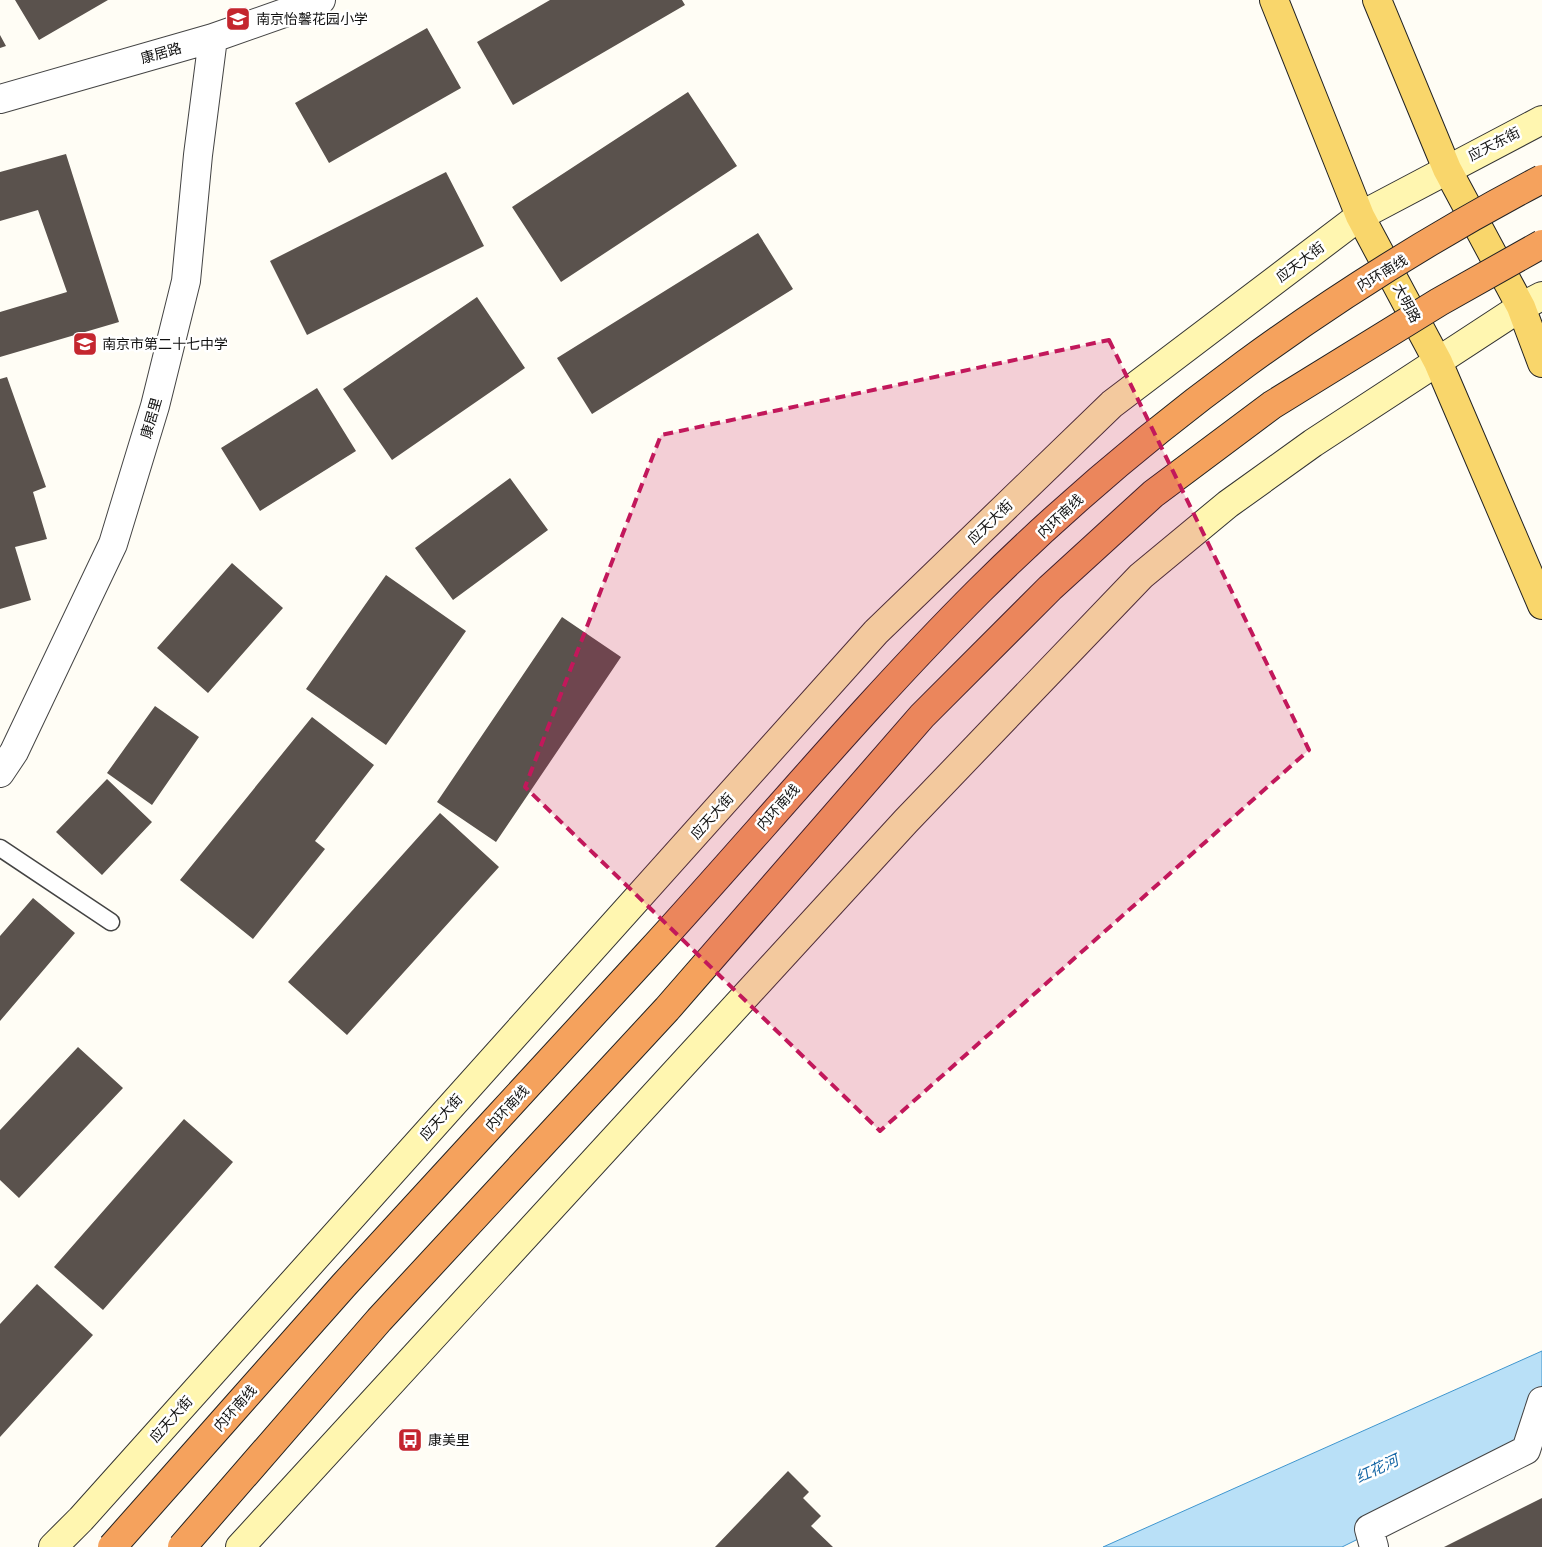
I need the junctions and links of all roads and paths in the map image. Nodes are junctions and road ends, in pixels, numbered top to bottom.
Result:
1 (321, 0) edge
2 (1274, 0) edge
3 (1376, 0) edge
4 (213, 38) junction
5 (0, 99) edge
6 (1542, 120) edge
7 (1447, 168) junction
8 (1542, 179) edge
9 (1360, 216) junction
10 (1542, 244) edge
11 (1531, 302) edge
12 (1438, 362) junction
13 (1542, 363) edge
14 (1542, 605) edge
15 (0, 773) edge
16 (0, 848) edge
17 (111, 922) dead end
18 (1542, 1401) edge
19 (53, 1547) edge
20 (112, 1547) edge
21 (182, 1547) edge
22 (240, 1547) edge
23 (1374, 1547) edge

1 - 4 street, 康居路
2 - 9 main road, 大明路
3 - 7 main road
4 - 5 street, 康居路
4 - 15 street, 康居里
6 - 7 main road, 应天东街
7 - 9 main road, 应天大街
7 - 11 main road
8 - 20 highway, 内环南线, bridge
9 - 12 main road, 大明路
9 - 19 main road, 应天大街
10 - 21 highway, bridge
11 - 12 main road
11 - 13 main road
12 - 14 main road, 大明路
12 - 22 main road
16 - 17 lane
18 - 23 street

